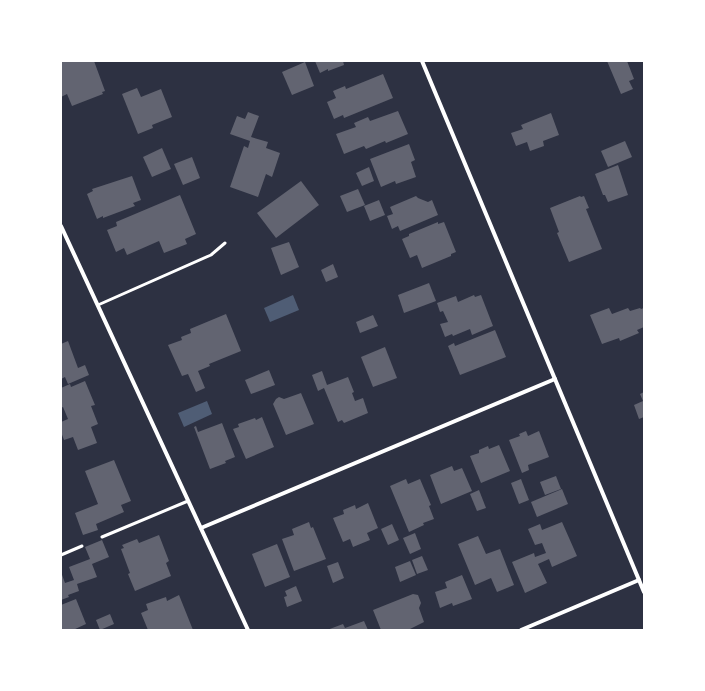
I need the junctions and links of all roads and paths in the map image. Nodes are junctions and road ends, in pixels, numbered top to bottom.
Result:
1 (422, 61) edge
2 (61, 226) edge
3 (225, 243) dead end
4 (98, 305) junction
5 (555, 379) junction
6 (188, 501) junction
7 (200, 528) junction
8 (102, 537) dead end
9 (82, 546) dead end
10 (61, 555) edge
11 (639, 580) junction
12 (644, 592) edge
13 (248, 630) edge
14 (521, 630) edge

1 - 5 street
2 - 4 street
3 - 4 lane
4 - 6 street
5 - 7 street
5 - 11 street
6 - 7 street
6 - 8 lane
7 - 13 street
9 - 10 lane
11 - 12 street
11 - 14 street

